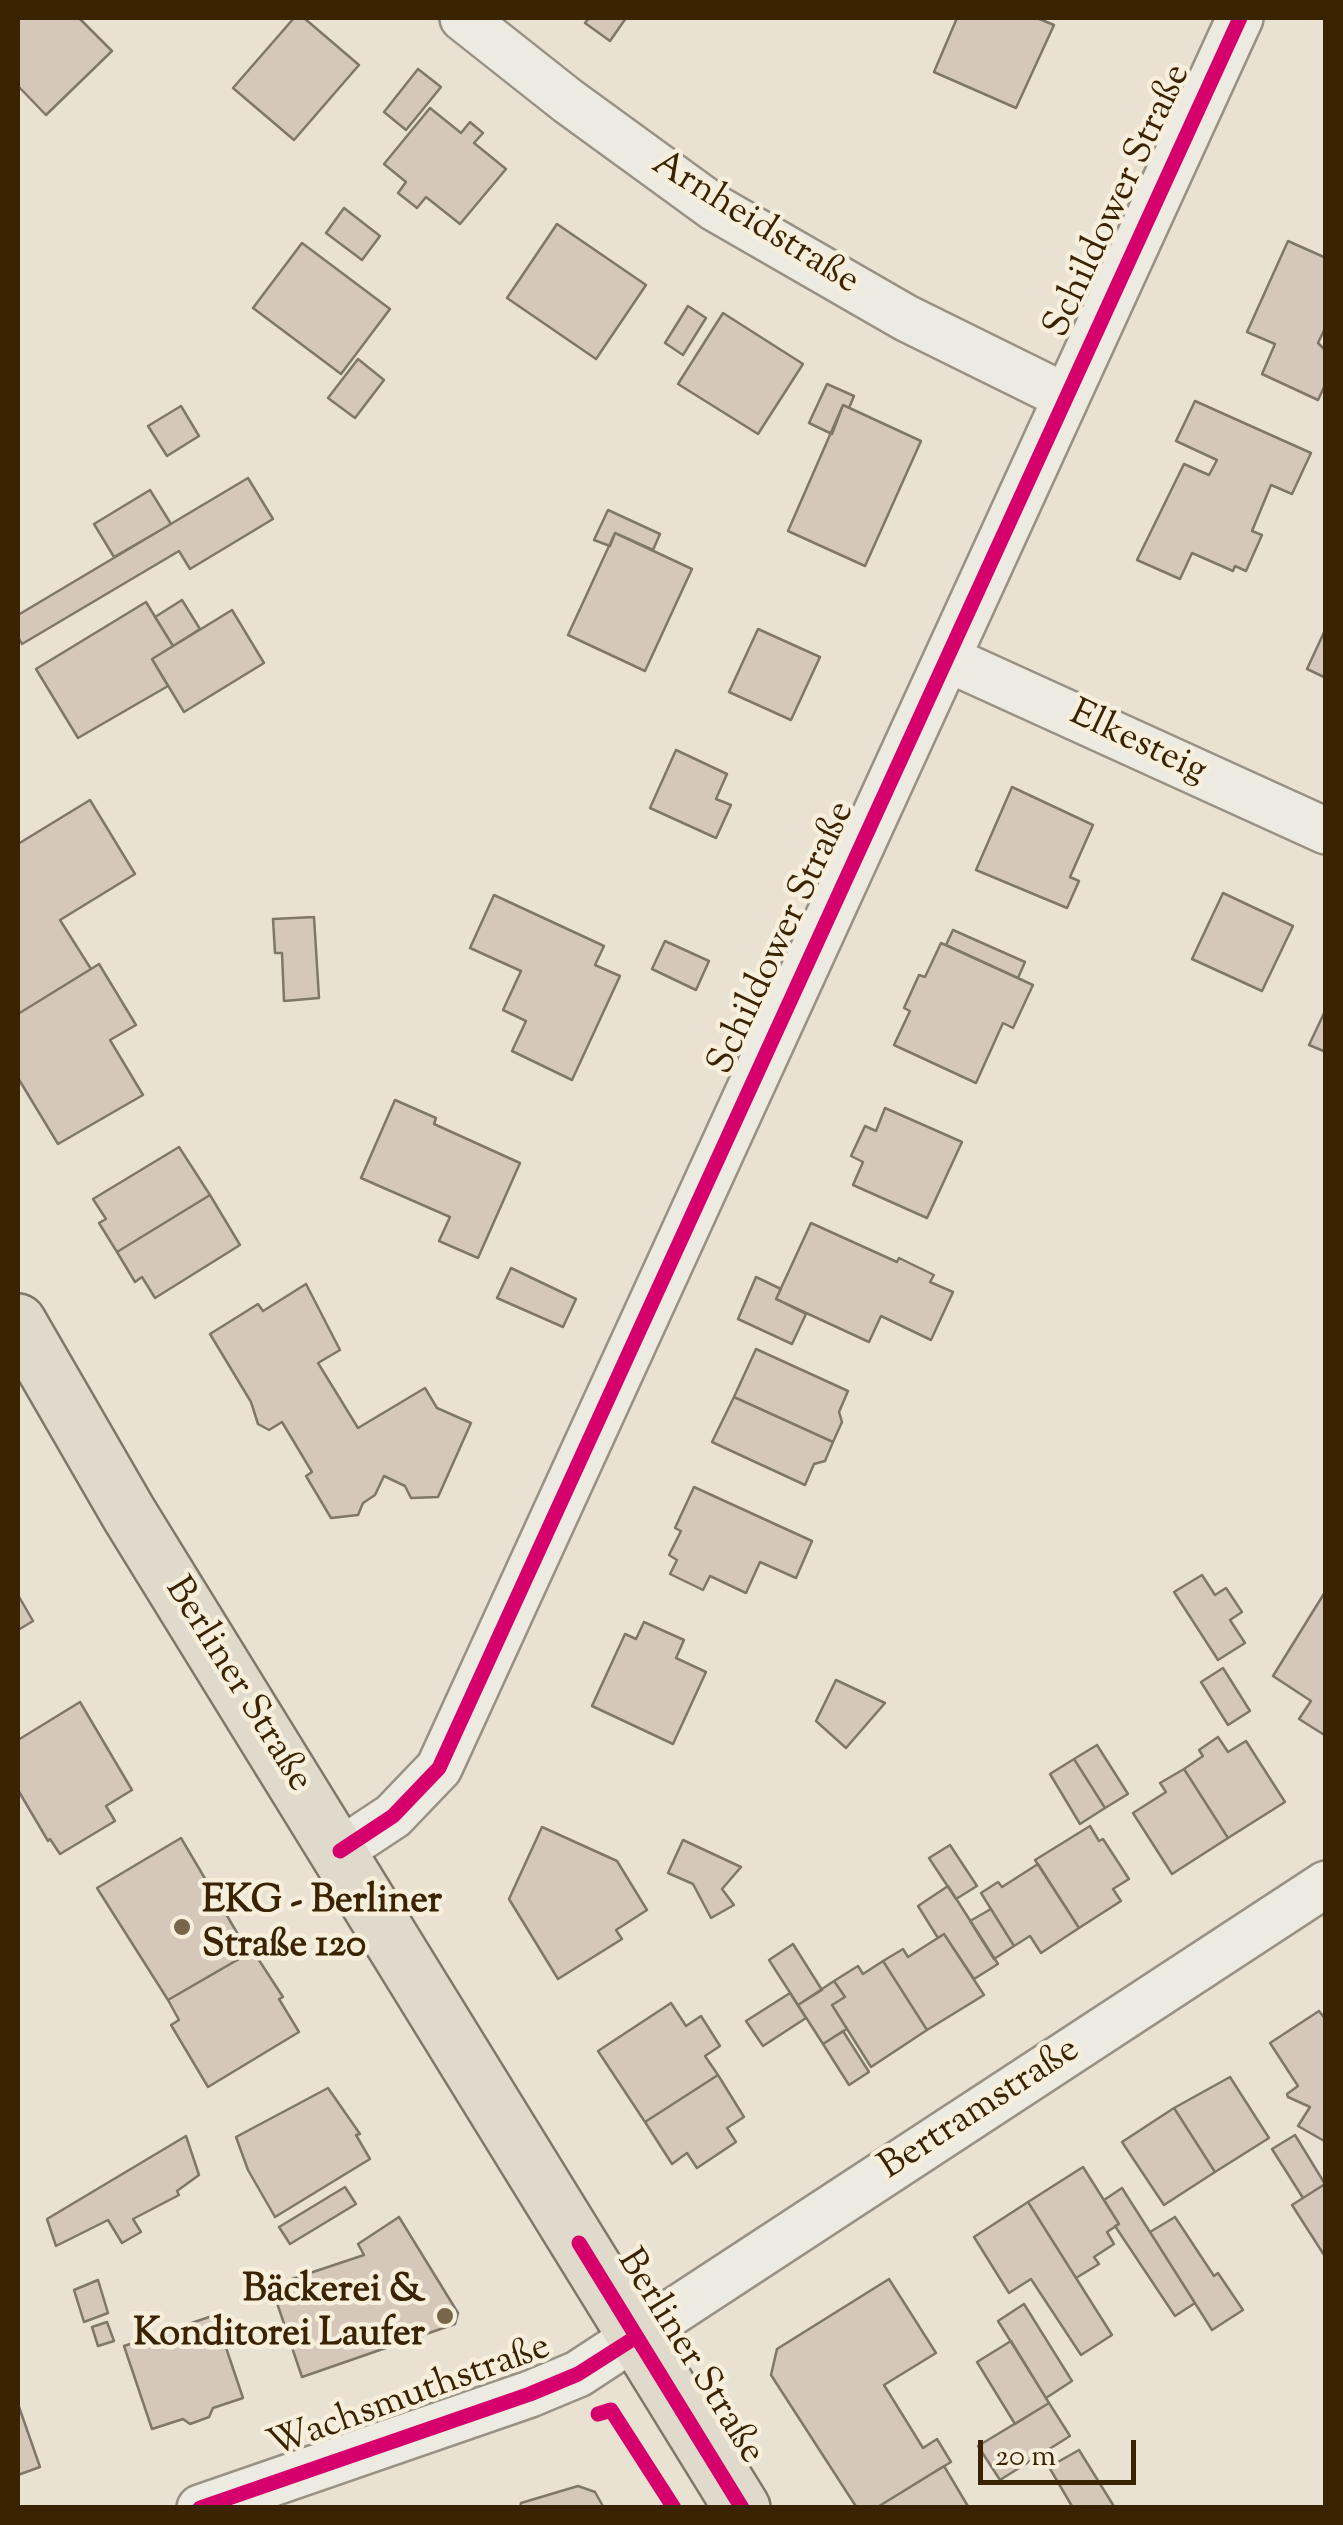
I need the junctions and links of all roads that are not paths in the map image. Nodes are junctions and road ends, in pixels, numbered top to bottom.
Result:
1 (463, 18) edge
2 (1240, 18) edge
3 (1066, 397) junction
4 (948, 658) junction
5 (1326, 831) edge
6 (18, 1322) edge
7 (340, 1851) junction
8 (1326, 1884) edge
9 (636, 2336) junction
10 (200, 2508) edge
11 (742, 2508) edge

1 - 3 street, Arnheidstraße
2 - 3 street, Schildower Straße
3 - 4 street, Schildower Straße
4 - 5 street, Elkesteig
4 - 7 street, Schildower Straße
6 - 7 main road, Berliner Straße
7 - 9 main road, Berliner Straße
8 - 9 street, Bertramstraße
9 - 10 street, Wachsmuthstraße
9 - 11 main road, Berliner Straße

